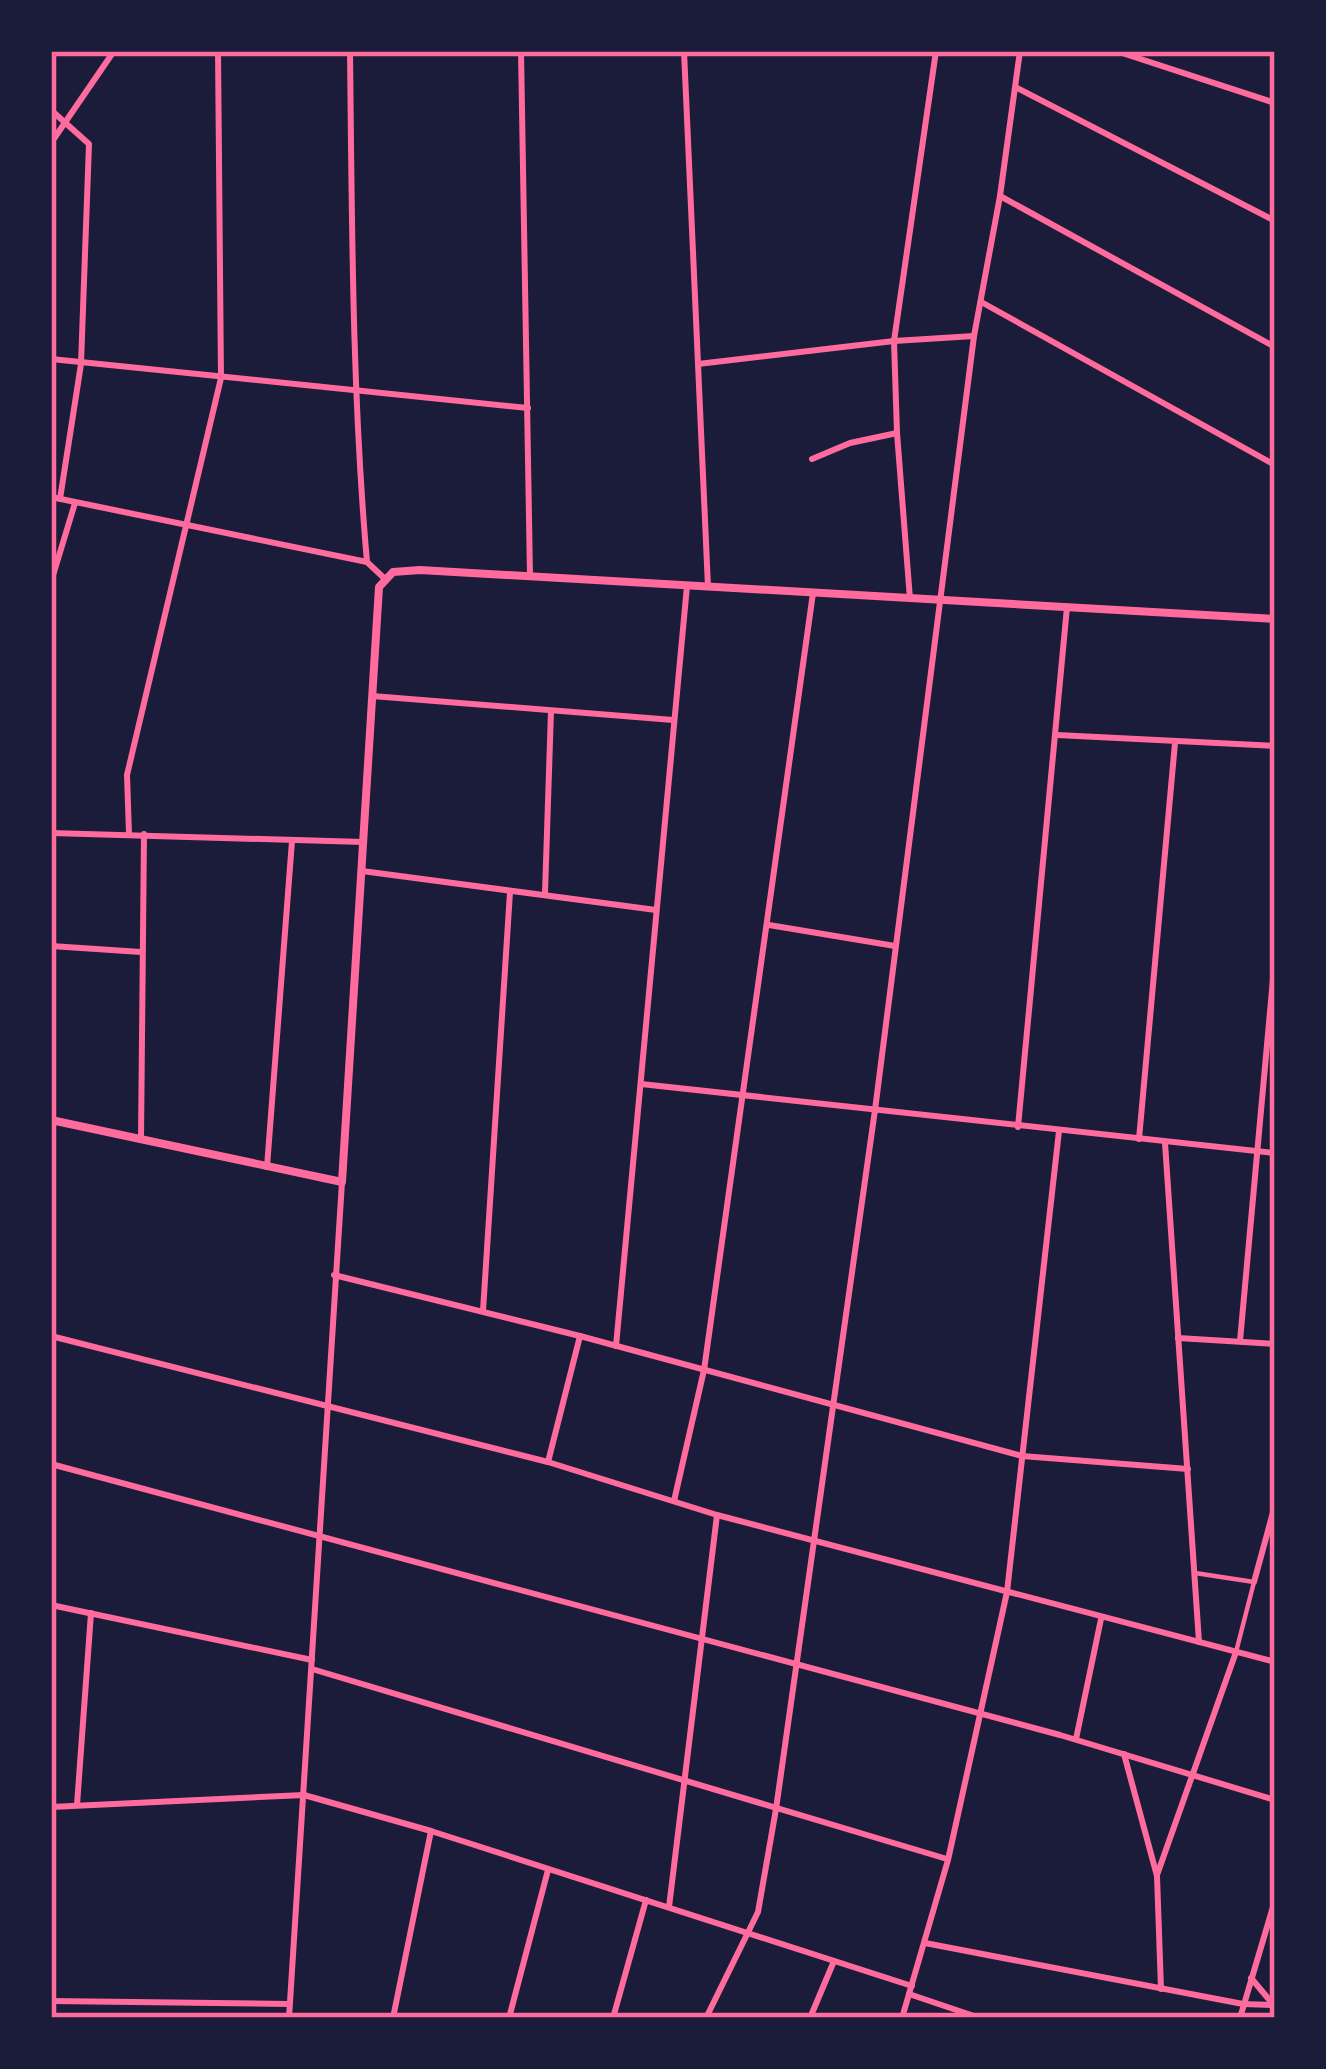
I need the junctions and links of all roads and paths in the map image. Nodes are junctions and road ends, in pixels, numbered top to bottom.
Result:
1 (114, 51) edge
2 (218, 51) edge
3 (350, 51) edge
4 (521, 51) edge
5 (684, 51) edge
6 (936, 51) edge
7 (1020, 51) edge
8 (1116, 51) edge
9 (1017, 88) junction
10 (1275, 104) edge
11 (51, 110) edge
12 (66, 123) junction
13 (51, 143) edge
14 (1000, 196) junction
15 (1275, 221) edge
16 (982, 304) junction
17 (974, 336) junction
18 (894, 341) junction
19 (1275, 347) edge
20 (51, 359) edge
21 (81, 364) junction
22 (698, 364) junction
23 (221, 378) junction
24 (354, 390) junction
25 (528, 408) junction
26 (897, 433) junction
27 (812, 459) dead end
28 (1275, 464) edge
29 (56, 498) edge
30 (75, 502) junction
31 (186, 528) junction
32 (367, 562) junction
33 (530, 576) junction
34 (384, 578) junction
35 (51, 582) edge
36 (687, 586) junction
37 (708, 587) junction
38 (813, 593) junction
39 (910, 599) junction
40 (943, 601) junction
41 (1067, 607) junction
42 (1275, 619) edge
43 (372, 696) junction
44 (551, 711) junction
45 (673, 719) junction
46 (1055, 735) junction
47 (1174, 742) junction
48 (1275, 746) edge
49 (51, 833) edge
50 (128, 834) junction
51 (144, 834) junction
52 (292, 841) junction
53 (363, 842) junction
54 (362, 871) junction
55 (510, 892) junction
56 (545, 895) junction
57 (656, 910) junction
58 (768, 925) junction
59 (51, 946) edge
60 (895, 946) junction
61 (141, 952) junction
62 (1275, 957) edge
63 (641, 1084) junction
64 (744, 1097) junction
65 (875, 1110) junction
66 (51, 1120) edge
67 (1018, 1127) junction
68 (1059, 1131) junction
69 (141, 1139) junction
70 (1139, 1140) junction
71 (1165, 1143) junction
72 (1257, 1151) junction
73 (1275, 1154) edge
74 (267, 1167) junction
75 (342, 1182) junction
76 (334, 1275) junction
77 (483, 1311) junction
78 (51, 1336) edge
79 (580, 1336) junction
80 (1178, 1338) junction
81 (1240, 1341) junction
82 (1275, 1344) edge
83 (616, 1346) junction
84 (704, 1370) junction
85 (834, 1404) junction
86 (328, 1407) junction
87 (1022, 1456) junction
88 (548, 1462) junction
89 (51, 1464) edge
90 (1188, 1469) junction
91 (674, 1501) junction
92 (1275, 1505) edge
93 (717, 1515) junction
94 (319, 1534) junction
95 (813, 1538) junction
96 (1194, 1573) junction
97 (1254, 1582) junction
98 (1007, 1592) junction
99 (51, 1605) edge
100 (91, 1612) junction
101 (1101, 1619) junction
102 (700, 1639) junction
103 (1199, 1643) junction
104 (1236, 1652) junction
105 (1275, 1662) edge
106 (312, 1665) junction
107 (796, 1665) junction
108 (982, 1714) junction
109 (1076, 1739) junction
110 (1124, 1754) junction
111 (1194, 1776) junction
112 (683, 1783) junction
113 (304, 1795) junction
114 (1275, 1800) edge
115 (77, 1805) junction
116 (51, 1807) edge
117 (776, 1808) junction
118 (430, 1831) junction
119 (948, 1860) junction
120 (548, 1870) junction
121 (1157, 1876) junction
122 (646, 1900) junction
123 (1275, 1900) edge
124 (669, 1907) junction
125 (750, 1933) junction
126 (925, 1942) junction
127 (834, 1960) junction
128 (1251, 1978) junction
129 (1161, 1989) junction
130 (911, 1990) junction
131 (51, 2001) edge
132 (290, 2004) junction
133 (1244, 2005) junction
134 (1274, 2005) edge
135 (289, 2018) edge
136 (393, 2018) edge
137 (509, 2018) edge
138 (613, 2018) edge
139 (706, 2018) edge
140 (810, 2018) edge
141 (902, 2018) edge
142 (980, 2018) edge
143 (1240, 2018) edge

1 - 12 street
2 - 23 street
3 - 24 street
4 - 25 street
5 - 22 street
6 - 18 street
7 - 9 street
8 - 10 street
9 - 14 street
9 - 15 street
11 - 12 street
12 - 13 street
12 - 21 street
14 - 16 street
14 - 19 street
16 - 17 street
16 - 28 street
17 - 18 street
17 - 40 street
18 - 22 street
18 - 26 street
20 - 21 street
21 - 23 street
21 - 29 street
22 - 37 street
23 - 24 street
23 - 31 street
24 - 25 street
24 - 32 street
25 - 33 street
26 - 27 street
26 - 39 street
29 - 30 street
30 - 31 street
30 - 35 street
31 - 32 street
31 - 50 street
32 - 34 street
33 - 34 main road
33 - 36 main road
34 - 43 main road
36 - 37 main road
36 - 45 street
37 - 38 main road
38 - 39 main road
38 - 58 street
39 - 40 main road
40 - 41 main road
40 - 60 street
41 - 42 main road
41 - 46 street
43 - 44 street
43 - 53 main road
44 - 45 street
44 - 56 street
45 - 57 street
46 - 47 street
46 - 67 street
47 - 48 street
47 - 70 street
49 - 50 street
50 - 51 street
51 - 52 street
51 - 61 street
52 - 53 street
52 - 74 street
53 - 54 main road
54 - 55 street
54 - 75 main road
55 - 56 street
55 - 77 street
56 - 57 street
57 - 63 street
58 - 60 street
58 - 64 street
59 - 61 street
60 - 65 street
61 - 69 street
62 - 72 street
63 - 64 street
63 - 83 street
64 - 65 street
64 - 84 street
65 - 67 street
65 - 85 street
66 - 69 main road
67 - 68 street
68 - 70 street
68 - 87 street
69 - 74 main road
70 - 71 street
71 - 72 street
71 - 80 street
72 - 73 street
72 - 81 street
74 - 75 main road
75 - 76 street
76 - 77 street
76 - 86 street
77 - 79 street
78 - 86 street
79 - 83 street
79 - 88 street
80 - 81 street
80 - 90 street
81 - 82 street
83 - 84 street
84 - 85 street
84 - 91 street
85 - 87 street
85 - 95 street
86 - 88 street
86 - 94 street
87 - 90 street
87 - 98 street
88 - 91 street
89 - 94 street
90 - 96 street
91 - 93 street
92 - 97 street
93 - 95 street
93 - 102 street
94 - 102 street
94 - 106 street
95 - 98 street
95 - 107 street
96 - 97 street
96 - 103 street
97 - 104 street
98 - 101 street
98 - 108 street
99 - 100 street
100 - 106 street
100 - 115 street
101 - 103 street
101 - 109 street
102 - 107 street
102 - 112 street
103 - 104 street
104 - 105 street
104 - 111 street
106 - 112 street
106 - 113 street
107 - 108 street
107 - 117 street
108 - 109 street
108 - 119 street
109 - 110 street
110 - 111 street
110 - 121 street
111 - 114 street
111 - 121 street
112 - 117 street
112 - 124 street
113 - 115 street
113 - 118 street
113 - 132 street
115 - 116 street
117 - 119 street
117 - 125 street
118 - 120 street
118 - 136 street
119 - 126 street
120 - 122 street
120 - 137 street
121 - 129 street
122 - 124 street
122 - 138 street
123 - 128 street
124 - 125 street
125 - 127 street
125 - 139 street
126 - 129 street
126 - 130 street
127 - 130 street
127 - 140 street
128 - 133 street
128 - 134 street
129 - 133 street
130 - 141 street
130 - 142 street
131 - 132 street
132 - 135 street
133 - 134 street
133 - 143 street

